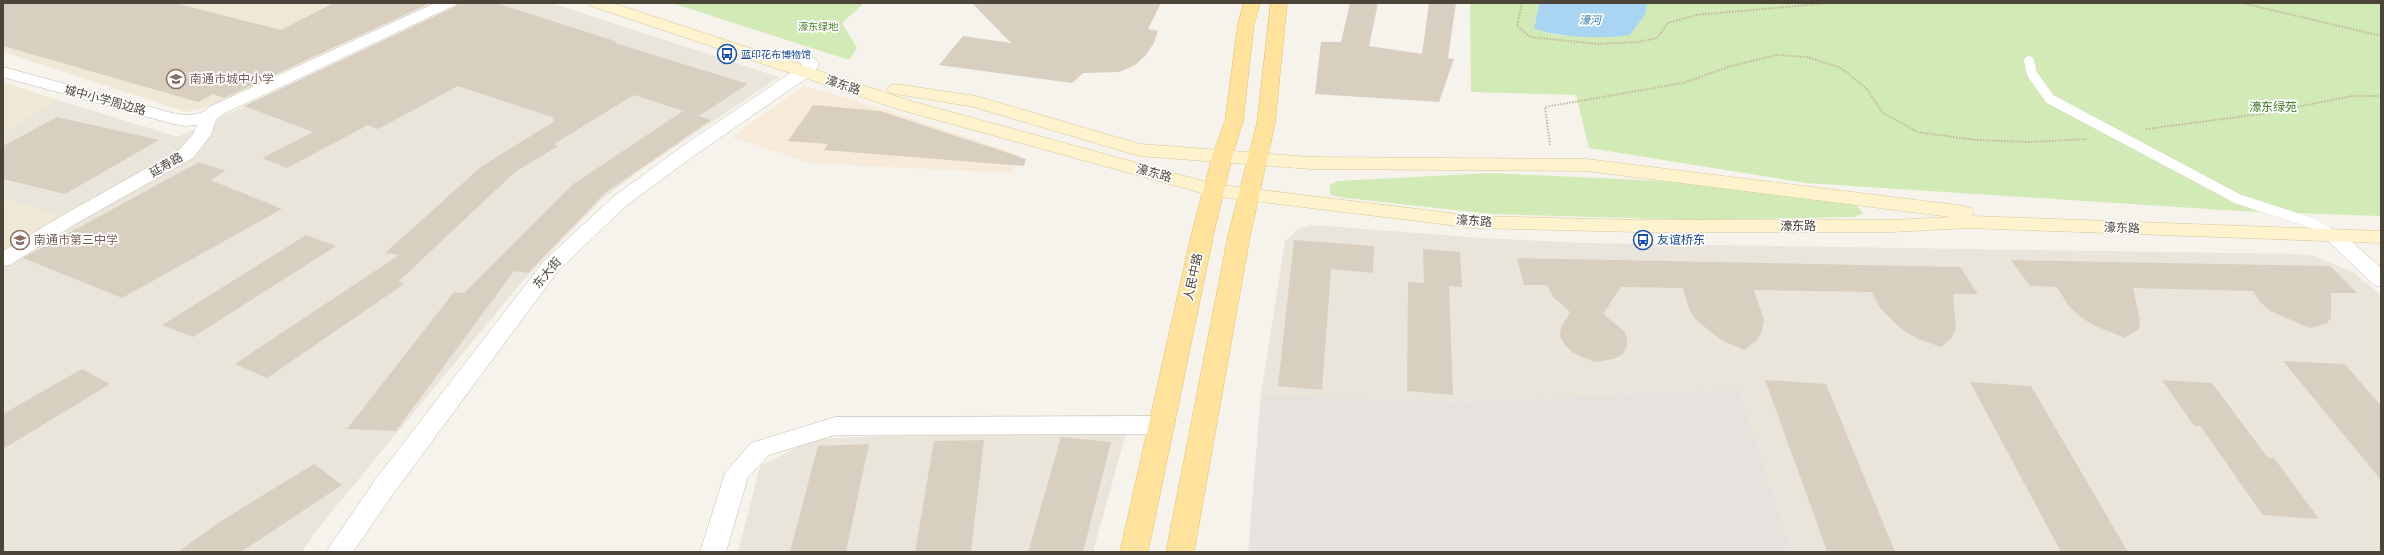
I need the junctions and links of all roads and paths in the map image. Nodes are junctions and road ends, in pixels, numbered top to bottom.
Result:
1 (448, 3) edge
2 (596, 3) edge
3 (630, 3) edge
4 (1252, 3) edge
5 (1279, 3) edge
6 (1522, 3) edge
7 (1830, 3) edge
8 (2242, 3) edge
9 (2381, 36) edge
10 (2029, 61) dead end
11 (803, 66) junction
12 (3, 72) edge
13 (2381, 96) edge
14 (208, 118) junction
15 (2114, 135) junction
16 (1222, 157) junction
17 (1258, 160) junction
18 (1553, 163) junction
19 (1213, 190) junction
20 (1248, 194) junction
21 (2312, 223) junction
22 (2381, 226) edge
23 (2334, 235) junction
24 (2381, 237) edge
25 (3, 260) edge
26 (2381, 280) edge
27 (1162, 425) junction
28 (339, 552) edge
29 (713, 552) edge
30 (1134, 552) edge
31 (1180, 552) edge

1 - 14 street
2 - 11 main road, 濠东路
3 - 11 main road, 濠东路
4 - 16 main road, 人民中路
5 - 17 main road
6 - 7 path
8 - 9 path
10 - 15 lane
11 - 16 main road, 濠东路
11 - 19 main road, 濠东路
11 - 28 street, 东大街
12 - 14 street, 城中小学周边路
13 - 15 path
14 - 25 street, 延寿路
15 - 18 path
15 - 21 lane
16 - 17 main road, 濠东路
16 - 19 main road, 人民中路
17 - 18 main road, 濠东路
17 - 20 main road
18 - 21 main road, 濠东路
19 - 20 main road, 濠东路
19 - 27 main road, 人民中路
20 - 23 main road, 濠东路
20 - 31 main road
21 - 22 main road, 濠东路
21 - 23 lane
23 - 24 main road, 濠东路
23 - 26 street
27 - 29 street
27 - 30 main road, 人民中路

